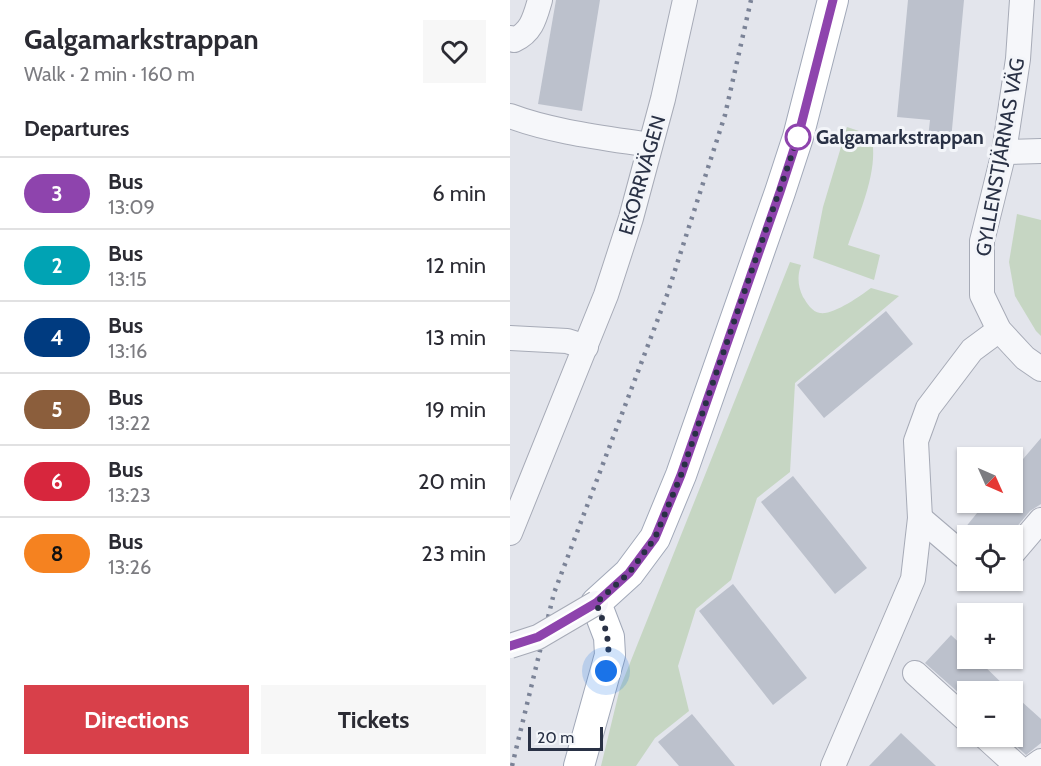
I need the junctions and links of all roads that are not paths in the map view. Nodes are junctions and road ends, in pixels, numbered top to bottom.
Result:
1 (540, 0) edge
2 (685, 0) edge
3 (833, 0) edge
4 (1022, 0) edge
5 (510, 38) edge
6 (510, 116) edge
7 (650, 145) junction
8 (1041, 151) edge
9 (1004, 152) junction
10 (999, 330) junction
11 (510, 338) edge
12 (586, 346) junction
13 (1041, 369) edge
14 (920, 518) junction
15 (1041, 520) edge
16 (510, 534) edge
17 (1023, 541) edge
18 (957, 550) edge
19 (596, 603) junction
20 (510, 646) edge
21 (915, 673) dead end
22 (957, 711) edge
23 (996, 747) edge
24 (1041, 761) edge
25 (579, 766) edge
26 (833, 766) edge
27 (1017, 766) edge
28 (1034, 766) edge

1 - 5 street
2 - 7 street, EKORRVÄGEN
3 - 19 main road
4 - 9 street, GYLLENSTJÄRNAS VÄG
6 - 7 street
7 - 12 street, EKORRVÄGEN
8 - 9 street
9 - 10 street, GYLLENSTJÄRNAS VÄG
10 - 13 street, GYLLENSTJÄRNAS VÄG
10 - 14 street
11 - 12 street
12 - 16 street, EKORRVÄGEN
14 - 18 street
14 - 26 street
15 - 17 street
19 - 20 street, bridge
19 - 25 main road
21 - 22 street
23 - 27 street
24 - 28 street

